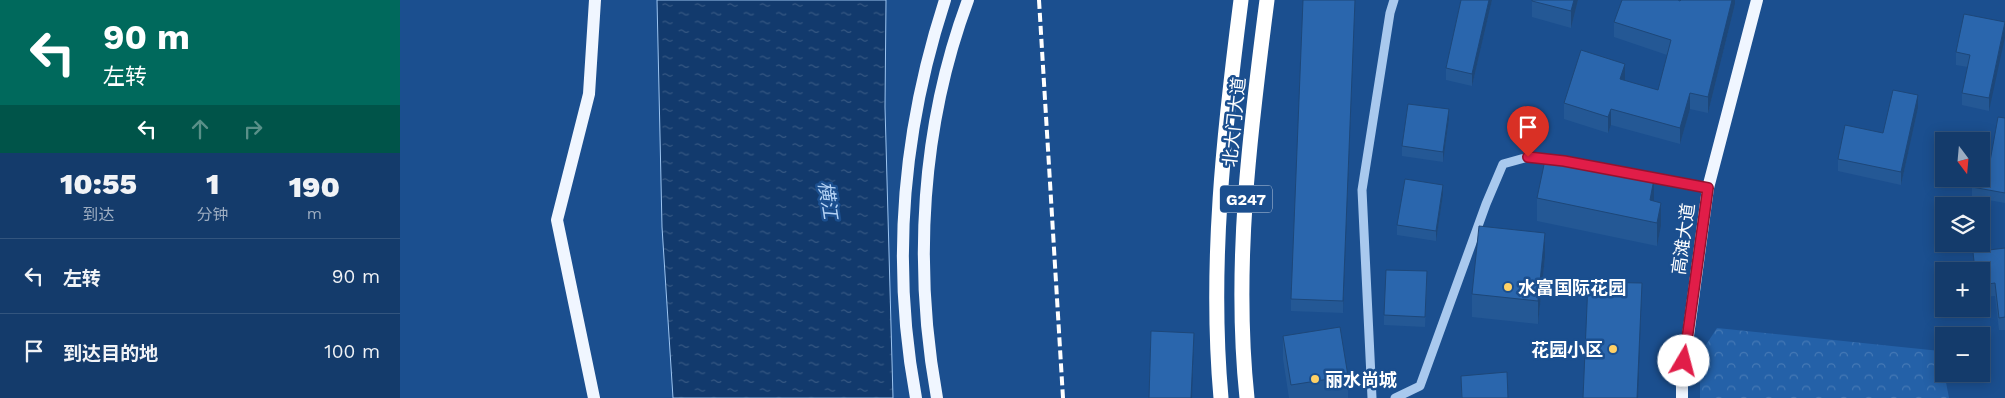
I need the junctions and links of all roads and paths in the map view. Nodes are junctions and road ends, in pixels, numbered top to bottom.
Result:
1 (595, 0) edge
2 (945, 0) edge
3 (968, 0) edge
4 (1241, 0) edge
5 (1267, 0) edge
6 (1394, 0) edge
7 (1757, 0) edge
8 (1708, 188) junction
9 (594, 398) edge
10 (916, 398) edge
11 (937, 398) edge
12 (1221, 398) edge
13 (1247, 398) edge
14 (1372, 398) edge
15 (1395, 398) edge
16 (1682, 398) edge

1 - 9 main road
2 - 10 main road
3 - 11 main road
4 - 12 highway, 北大门大道 / G247
5 - 13 highway, 北大门大道 / G247
6 - 14 street
7 - 8 main road, 高滩大道
8 - 15 street
8 - 16 main road, 高滩大道

